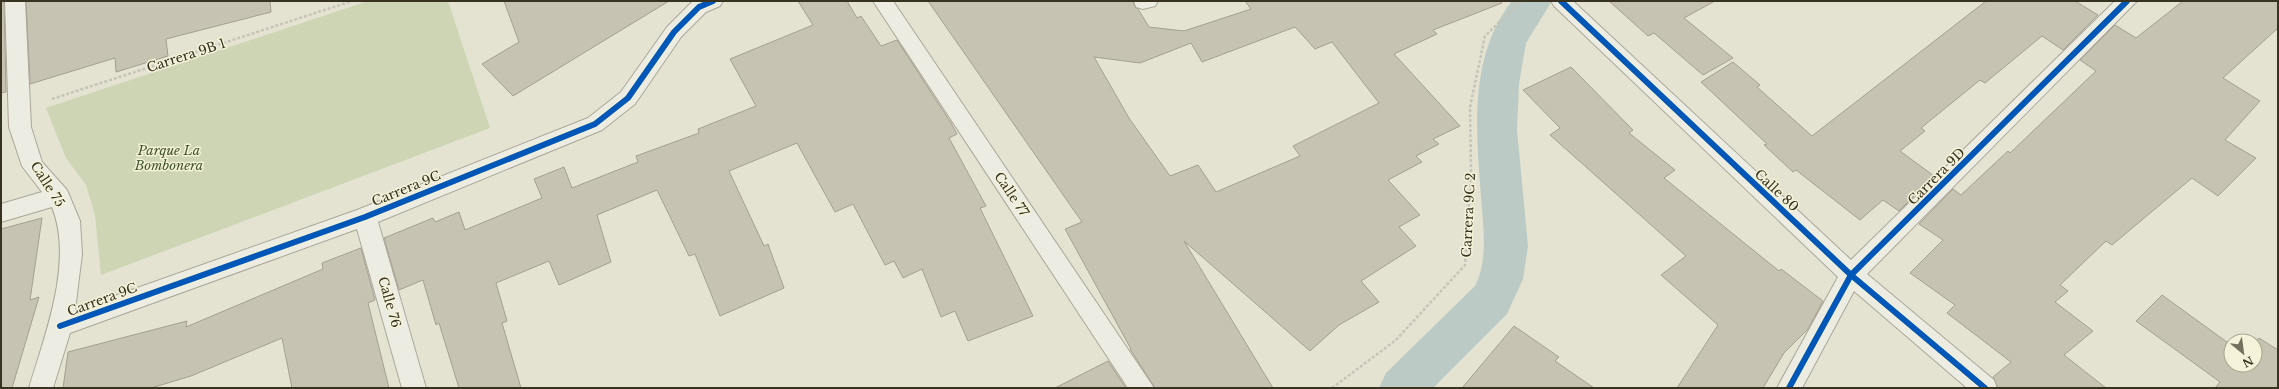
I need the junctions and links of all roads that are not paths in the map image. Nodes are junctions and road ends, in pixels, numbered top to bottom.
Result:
1 (15, 1) edge
2 (713, 1) edge
3 (883, 1) edge
4 (2127, 1) edge
5 (1565, 4) edge
6 (59, 196) junction
7 (1, 213) edge
8 (365, 217) junction
9 (1851, 275) junction
10 (60, 326) junction
11 (41, 388) edge
12 (414, 388) edge
13 (1142, 388) edge
14 (1788, 388) edge
15 (1985, 388) edge

1 - 6 street, Calle 75
2 - 8 street, Carrera 9C
3 - 13 street, Calle 77
4 - 9 street, Carrera 9D
5 - 9 street, Calle 80
6 - 7 street
6 - 10 street, Calle 75
8 - 10 street, Carrera 9C
8 - 12 street, Calle 76
9 - 14 street, Carrera 9D
9 - 15 street, Calle 80
10 - 11 street, Calle 75

